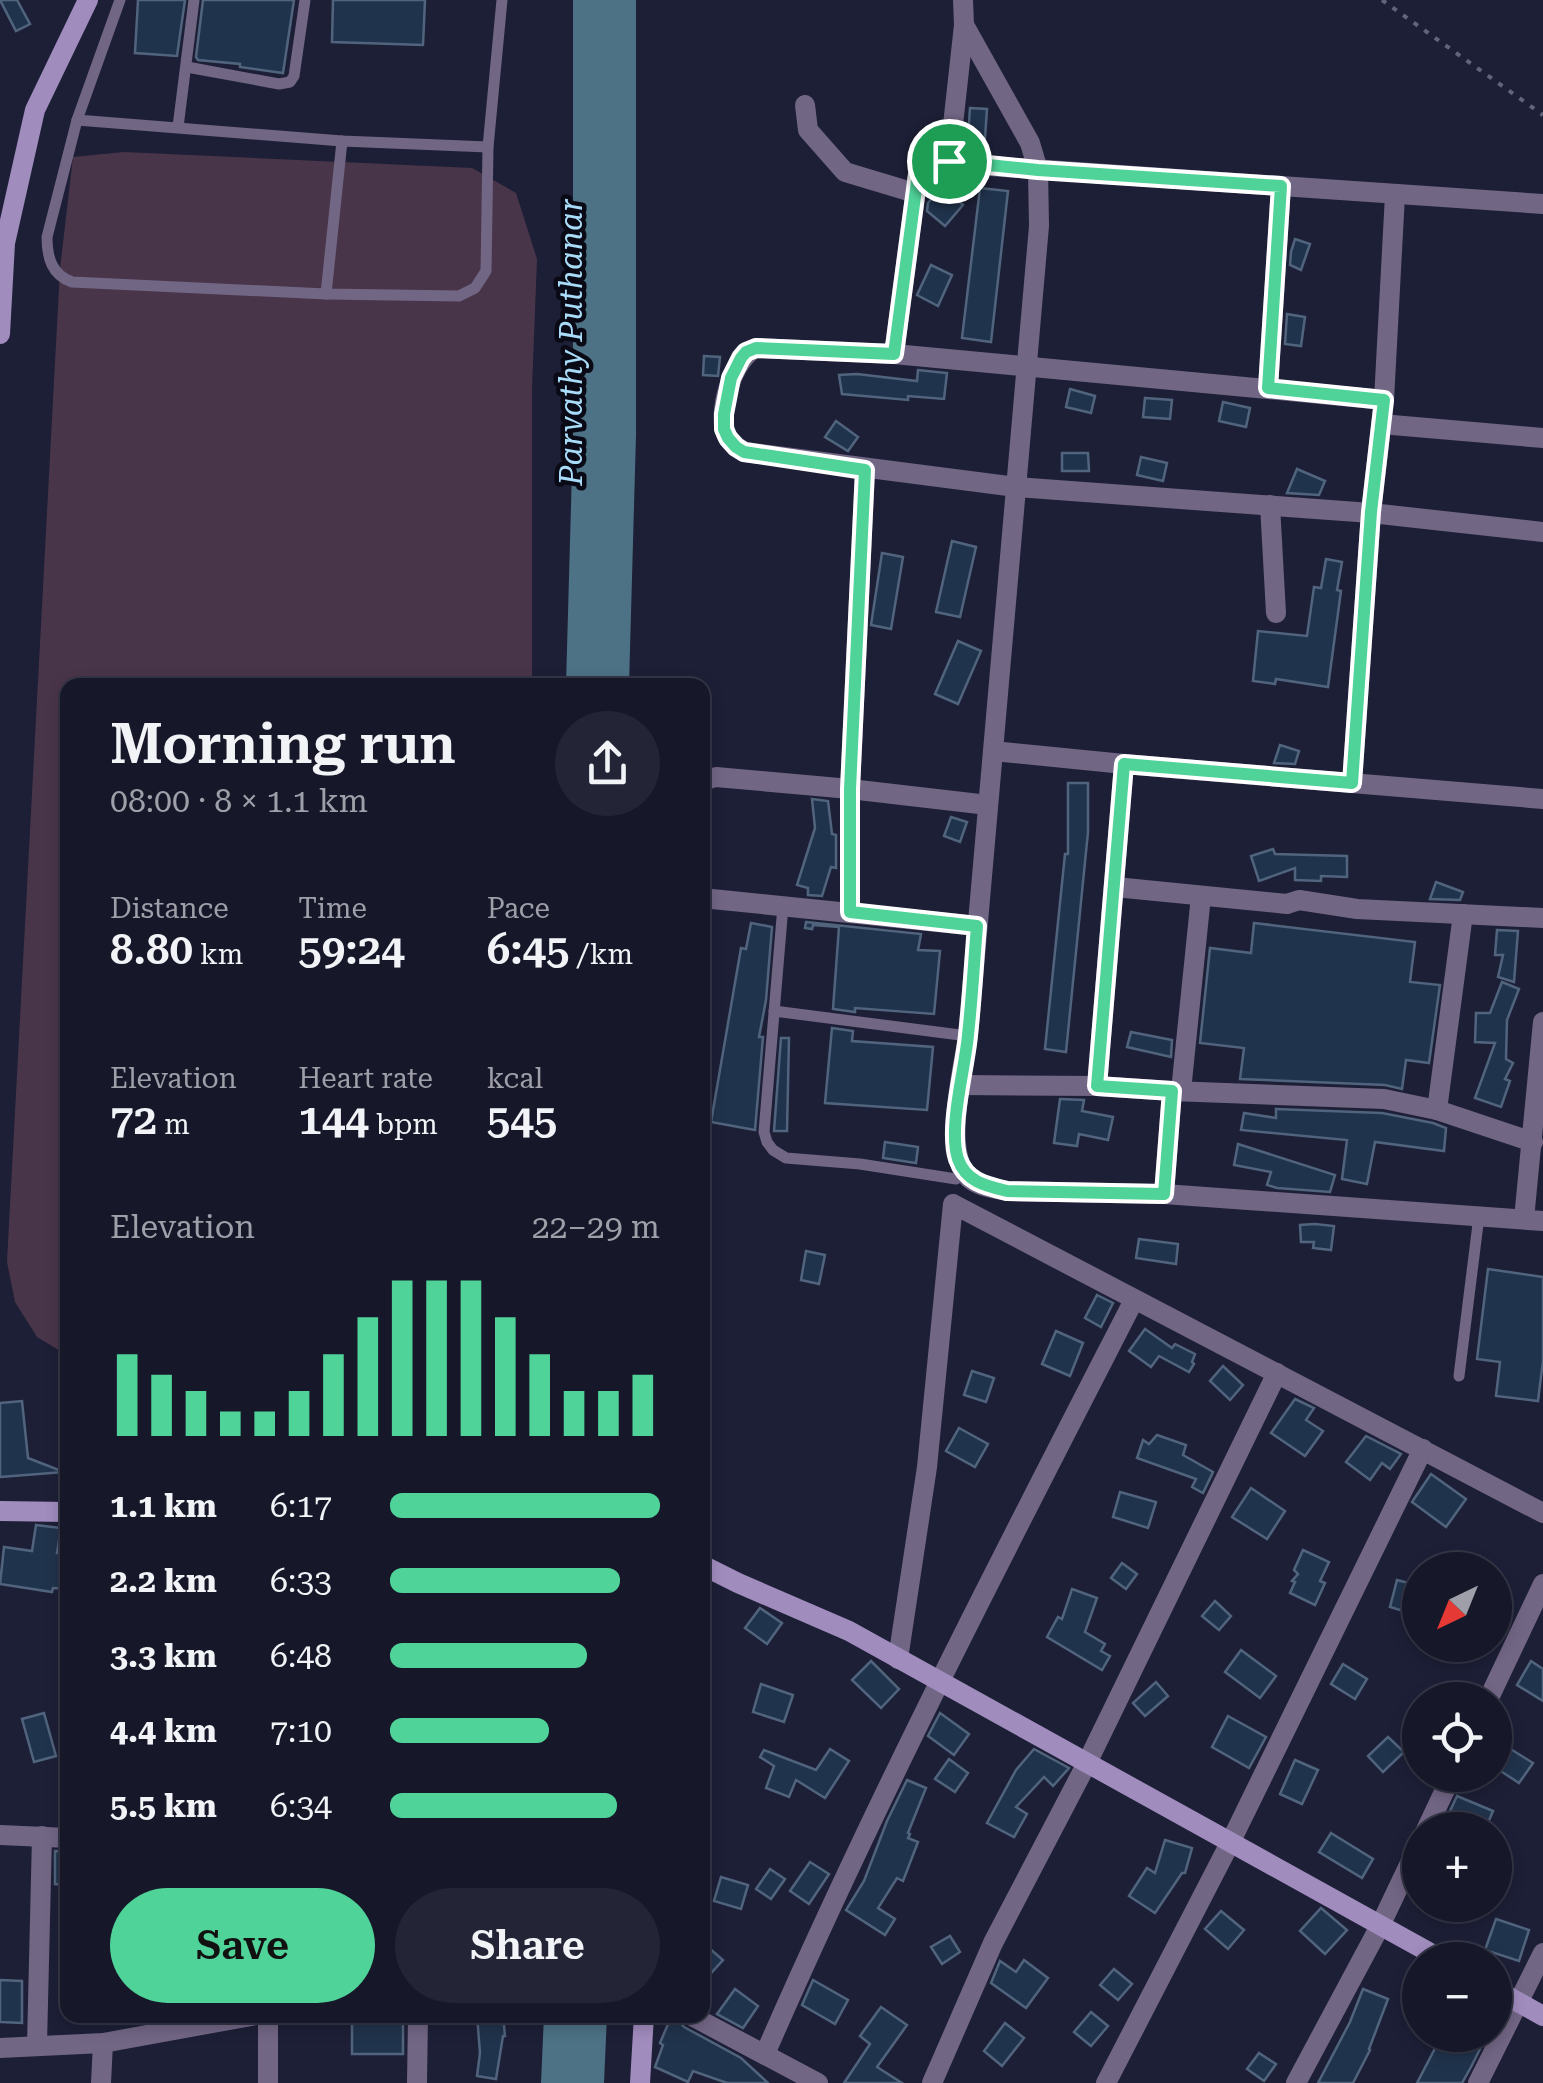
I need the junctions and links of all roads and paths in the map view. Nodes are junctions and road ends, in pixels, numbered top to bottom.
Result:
1 (88, 0) edge
2 (120, 0) edge
3 (194, 0) edge
4 (304, 0) edge
5 (502, 0) edge
6 (963, 0) edge
7 (1382, 0) edge
8 (964, 25) junction
9 (187, 67) junction
10 (804, 105) dead end
11 (1543, 115) edge
12 (76, 120) junction
13 (178, 128) junction
14 (342, 141) junction
15 (488, 147) junction
16 (949, 161) junction
17 (1038, 170) junction
18 (1281, 186) junction
19 (915, 193) junction
20 (1395, 195) junction
21 (1543, 204) edge
22 (326, 294) junction
23 (0, 334) edge
24 (894, 354) junction
25 (1026, 366) junction
26 (1268, 388) junction
27 (1384, 400) junction
28 (1381, 424) junction
29 (1543, 438) edge
30 (865, 470) junction
31 (1016, 487) junction
32 (1270, 505) junction
33 (1371, 512) junction
34 (1543, 532) edge
35 (1276, 613) dead end
36 (993, 751) junction
37 (1124, 764) junction
38 (710, 780) edge
39 (1352, 783) junction
40 (850, 789) junction
41 (1543, 798) edge
42 (988, 805) junction
43 (1115, 887) junction
44 (1200, 896) junction
45 (710, 899) edge
46 (783, 906) junction
47 (850, 912) junction
48 (1463, 914) junction
49 (1543, 918) edge
50 (977, 926) junction
51 (774, 1011) junction
52 (1543, 1022) edge
53 (1543, 1032) edge
54 (968, 1036) junction
55 (962, 1086) junction
56 (1097, 1086) junction
57 (1176, 1091) junction
58 (1437, 1110) junction
59 (1537, 1132) edge
60 (957, 1171) junction
61 (1164, 1194) junction
62 (1478, 1216) junction
63 (1534, 1220) edge
64 (1134, 1300) junction
65 (1277, 1373) junction
66 (1459, 1376) dead end
67 (1423, 1449) junction
68 (0, 1511) edge
69 (60, 1512) edge
70 (1543, 1513) edge
71 (710, 1569) edge
72 (1543, 1584) edge
73 (898, 1659) junction
74 (938, 1681) junction
75 (1497, 1682) edge
76 (1087, 1763) junction
77 (0, 1836) edge
78 (42, 1836) junction
79 (60, 1837) edge
80 (1230, 1843) junction
81 (1402, 1880) edge
82 (1380, 1926) junction
83 (1409, 1942) edge
84 (1543, 1953) edge
85 (1512, 1998) edge
86 (1519, 2002) junction
87 (1543, 2016) edge
88 (212, 2023) edge
89 (268, 2023) edge
90 (418, 2023) edge
91 (644, 2023) edge
92 (705, 2023) edge
93 (103, 2043) junction
94 (37, 2046) junction
95 (0, 2048) edge
96 (765, 2054) junction
97 (101, 2083) edge
98 (268, 2083) edge
99 (417, 2083) edge
100 (640, 2083) edge
101 (818, 2083) edge
102 (932, 2083) edge
103 (1106, 2083) edge
104 (1296, 2083) edge
105 (1478, 2083) edge

1 - 23 main road
2 - 12 lane
3 - 9 lane
4 - 9 lane
5 - 15 lane
6 - 8 street
7 - 11 path
8 - 16 street
8 - 17 street
9 - 13 lane
10 - 19 street
12 - 13 lane
12 - 22 lane
13 - 14 lane
14 - 15 lane
14 - 22 lane
15 - 22 lane
16 - 17 street
16 - 19 street
17 - 18 street
17 - 25 street
18 - 20 street
18 - 26 street
19 - 24 street
20 - 21 street
20 - 27 street
24 - 25 street
24 - 30 street
25 - 26 street
25 - 31 street
26 - 27 street
27 - 28 street
28 - 29 street
28 - 33 street
30 - 31 street
30 - 40 street
31 - 32 street
31 - 36 street
32 - 33 street
32 - 35 street
33 - 34 street
33 - 39 street
36 - 37 street
36 - 42 street
37 - 39 street
37 - 43 street
38 - 40 street
39 - 41 street
40 - 42 street
40 - 47 street
42 - 50 street
43 - 44 street
43 - 56 street
44 - 48 street
44 - 57 street
45 - 46 street
46 - 47 street
46 - 51 lane
47 - 50 street
48 - 49 street
48 - 58 street
50 - 54 street
51 - 54 lane
51 - 60 lane
52 - 53 street
53 - 59 street
54 - 55 street
55 - 56 street
55 - 60 street
56 - 57 street
57 - 58 street
57 - 61 street
58 - 59 street
59 - 63 street
60 - 61 street
61 - 62 street
62 - 63 street
62 - 66 lane
64 - 65 street
64 - 73 street
64 - 74 street
65 - 67 street
65 - 76 street
67 - 70 street
67 - 80 street
68 - 69 main road
71 - 73 main road
72 - 75 street
73 - 74 main road
74 - 76 main road
74 - 96 street
76 - 80 main road
76 - 102 street
77 - 78 street
78 - 79 street
78 - 94 street
80 - 82 main road
80 - 103 street
81 - 82 street
82 - 83 main road
82 - 104 street
84 - 86 street
85 - 86 main road
86 - 87 main road
86 - 105 street
88 - 93 street
89 - 98 street
90 - 99 street
91 - 100 main road
92 - 96 street
93 - 94 street
93 - 97 street
94 - 95 street
96 - 101 street

